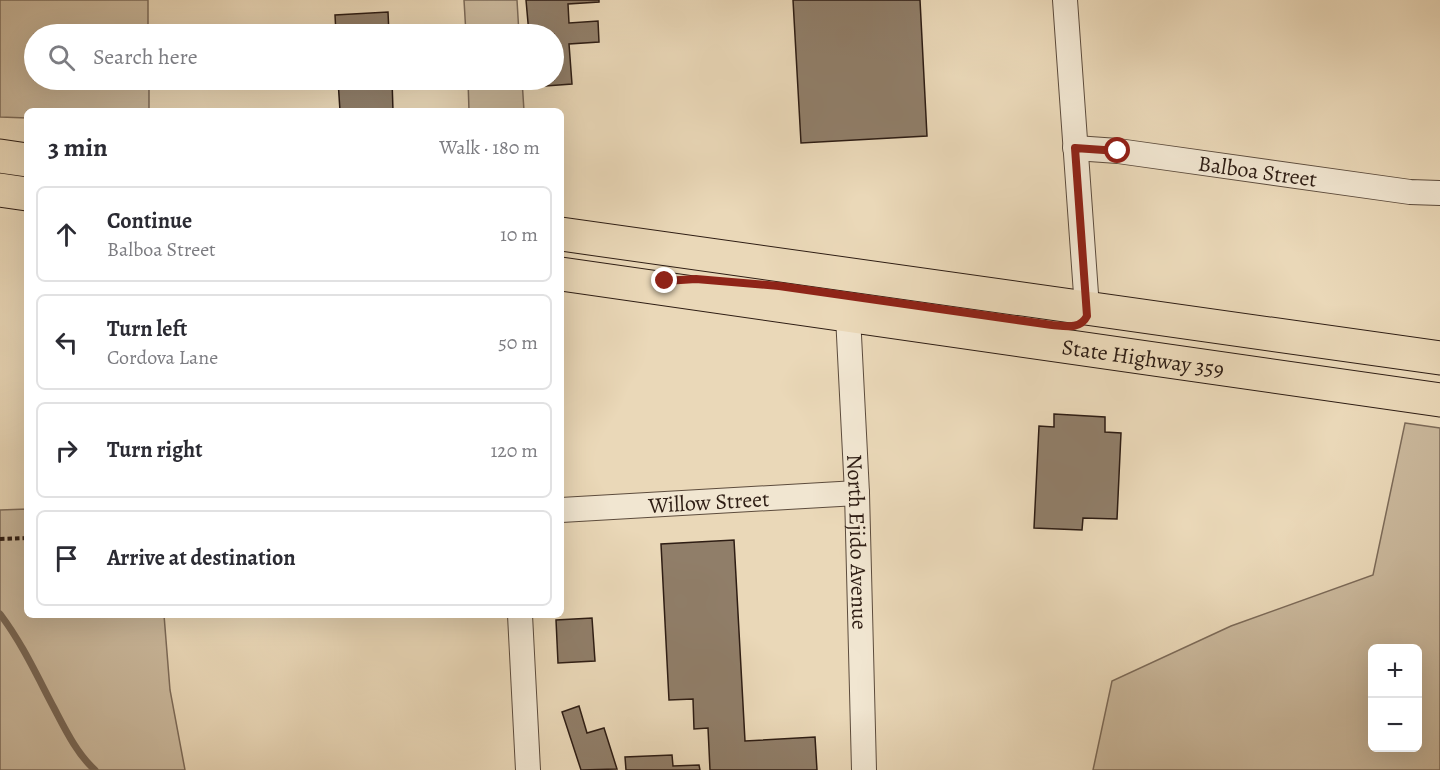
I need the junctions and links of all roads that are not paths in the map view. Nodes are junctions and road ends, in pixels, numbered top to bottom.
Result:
1 (1065, 0) edge
2 (1075, 148) junction
3 (0, 156) edge
4 (24, 160) edge
5 (0, 190) edge
6 (1440, 193) edge
7 (24, 194) edge
8 (564, 234) edge
9 (564, 274) edge
10 (636, 285) junction
11 (1087, 308) junction
12 (848, 316) junction
13 (1440, 358) edge
14 (1440, 400) edge
15 (857, 493) junction
16 (564, 510) edge
17 (520, 618) edge
18 (528, 770) edge
19 (864, 770) edge

1 - 2 street
2 - 6 street, Balboa Street
2 - 11 street
3 - 4 main road
5 - 7 main road
8 - 11 main road, State Highway 359
9 - 10 main road, State Highway 359
10 - 11 main road
10 - 12 main road, State Highway 359
11 - 13 main road, State Highway 359
12 - 14 main road, State Highway 359
12 - 15 street, North Ejido Avenue
15 - 16 street, Willow Street
15 - 19 street, North Ejido Avenue
17 - 18 street

